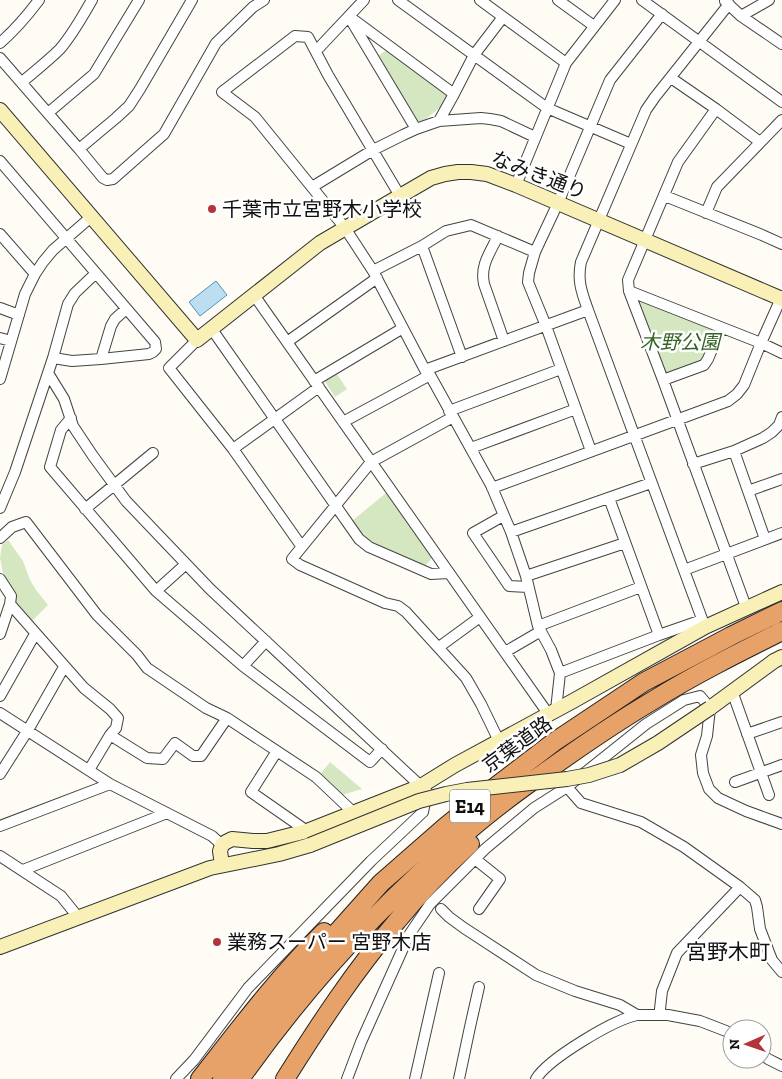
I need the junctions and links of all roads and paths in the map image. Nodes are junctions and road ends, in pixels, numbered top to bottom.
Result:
1 (39, 0) edge
2 (92, 0) edge
3 (139, 0) edge
4 (192, 0) edge
5 (264, 0) edge
6 (364, 0) edge
7 (398, 0) edge
8 (480, 0) edge
9 (558, 0) edge
10 (615, 0) edge
11 (769, 0) edge
12 (648, 2) edge
13 (727, 2) edge
14 (250, 4) edge
15 (662, 14) junction
16 (349, 16) junction
17 (741, 16) junction
18 (503, 17) junction
19 (594, 26) junction
20 (699, 42) junction
21 (0, 43) edge
22 (782, 44) edge
23 (316, 51) junction
24 (474, 55) junction
25 (0, 58) edge
26 (566, 63) junction
27 (670, 78) junction
28 (22, 82) junction
29 (454, 94) junction
30 (782, 102) edge
31 (547, 108) junction
32 (716, 109) junction
33 (0, 110) edge
34 (48, 113) junction
35 (782, 120) edge
36 (439, 121) junction
37 (590, 126) junction
38 (416, 129) junction
39 (535, 137) junction
40 (760, 142) junction
41 (631, 144) junction
42 (79, 149) junction
43 (373, 150) junction
44 (0, 161) edge
45 (516, 184) junction
46 (312, 187) junction
47 (400, 196) junction
48 (665, 196) junction
49 (558, 203) junction
50 (706, 213) junction
51 (91, 217) junction
52 (600, 220) junction
53 (345, 228) junction
54 (0, 234) edge
55 (498, 236) junction
56 (67, 238) junction
57 (644, 240) junction
58 (782, 244) edge
59 (422, 246) junction
60 (535, 252) junction
61 (96, 273) junction
62 (35, 274) junction
63 (375, 275) junction
64 (629, 291) junction
65 (254, 295) junction
66 (782, 298) edge
67 (0, 308) edge
68 (126, 308) junction
69 (588, 310) junction
70 (19, 315) junction
71 (546, 326) junction
72 (211, 328) junction
73 (403, 328) junction
74 (721, 328) junction
75 (0, 338) edge
76 (197, 340) junction
77 (11, 341) junction
78 (504, 341) junction
79 (287, 342) junction
80 (760, 343) junction
81 (782, 353) edge
82 (462, 357) junction
83 (53, 358) junction
84 (101, 359) junction
85 (561, 368) junction
86 (48, 373) junction
87 (428, 373) junction
88 (0, 379) edge
89 (663, 380) junction
90 (317, 384) junction
91 (576, 409) junction
92 (451, 414) junction
93 (782, 417) edge
94 (71, 418) junction
95 (275, 419) junction
96 (677, 419) junction
97 (343, 422) junction
98 (634, 435) junction
99 (471, 448) junction
100 (233, 449) junction
101 (591, 451) junction
102 (734, 451) junction
103 (154, 453) dead end
104 (371, 462) junction
105 (694, 464) junction
106 (782, 479) edge
107 (651, 482) junction
108 (114, 484) junction
109 (492, 488) junction
110 (748, 491) junction
111 (608, 498) junction
112 (336, 505) junction
113 (0, 508) edge
114 (85, 508) junction
115 (503, 516) junction
116 (511, 532) junction
117 (782, 533) edge
118 (0, 538) edge
119 (765, 539) junction
120 (625, 543) junction
121 (302, 547) junction
122 (726, 554) junction
123 (186, 564) junction
124 (684, 570) junction
125 (449, 573) junction
126 (526, 576) junction
127 (0, 579) edge
128 (528, 586) junction
129 (641, 587) junction
130 (156, 591) junction
131 (782, 592) edge
132 (10, 604) junction
133 (746, 607) junction
134 (782, 611) edge
135 (480, 617) junction
136 (703, 623) junction
137 (539, 628) junction
138 (782, 631) edge
139 (0, 634) edge
140 (35, 634) junction
141 (659, 635) junction
142 (266, 641) junction
143 (439, 647) junction
144 (505, 652) junction
145 (782, 657) edge
146 (243, 666) junction
147 (64, 667) junction
148 (560, 672) junction
149 (732, 691) junction
150 (0, 696) edge
151 (710, 708) junction
152 (552, 712) junction
153 (0, 713) edge
154 (227, 718) junction
155 (782, 722) edge
156 (28, 730) junction
157 (747, 734) junction
158 (110, 736) junction
159 (499, 741) junction
160 (382, 750) junction
161 (277, 751) junction
162 (565, 758) junction
163 (782, 765) edge
164 (89, 770) junction
165 (761, 773) junction
166 (0, 774) edge
167 (735, 782) dead end
168 (110, 784) junction
169 (421, 786) junction
170 (567, 787) junction
171 (769, 795) dead end
172 (167, 813) junction
173 (354, 813) junction
174 (782, 824) edge
175 (0, 826) edge
176 (307, 830) junction
177 (222, 845) junction
178 (0, 856) edge
179 (475, 859) junction
180 (222, 865) junction
181 (22, 870) junction
182 (381, 883) junction
183 (740, 887) junction
184 (441, 909) dead end
185 (479, 909) dead end
186 (78, 918) junction
187 (0, 947) edge
188 (782, 972) edge
189 (440, 973) dead end
190 (479, 987) dead end
191 (661, 1014) junction
192 (636, 1015) junction
193 (722, 1029) edge
194 (288, 1074) edge
195 (418, 1078) edge
196 (176, 1079) edge
197 (200, 1079) edge
198 (222, 1079) edge
199 (240, 1079) edge
200 (347, 1079) edge
201 (459, 1079) edge
202 (536, 1079) edge

1 - 21 street
2 - 28 street
3 - 34 street
4 - 42 street
5 - 14 street
6 - 16 street
7 - 24 street
8 - 18 street
9 - 19 street
10 - 19 street
11 - 17 street
12 - 15 street
13 - 17 street
13 - 20 street
14 - 42 street
15 - 20 street
15 - 37 street
16 - 23 street
16 - 29 street
16 - 38 street
17 - 22 street
18 - 24 street
18 - 26 street
19 - 26 street
20 - 27 street
20 - 30 street
23 - 43 street
23 - 46 street
24 - 29 street
24 - 31 street
25 - 28 street
26 - 31 street
27 - 32 street
27 - 41 street
28 - 34 street
29 - 36 street
31 - 37 street
31 - 39 street
32 - 40 street
32 - 48 street
33 - 51 street
34 - 42 street
35 - 40 street
36 - 38 street
36 - 39 street
37 - 41 street
37 - 49 street
38 - 43 street
39 - 45 street
40 - 50 street
41 - 52 street
43 - 46 street
43 - 47 street
44 - 56 street
45 - 47 street, なみき通り
45 - 49 street, なみき通り
46 - 53 street
47 - 53 street, なみき通り
48 - 50 street
48 - 57 street
49 - 52 street, なみき通り
49 - 60 street
50 - 58 street
51 - 56 street
51 - 76 street
52 - 57 street, なみき通り
52 - 69 street
53 - 63 street
53 - 65 street, なみき通り
54 - 62 street
55 - 59 street
55 - 60 street
55 - 78 street
56 - 61 street
56 - 62 street
57 - 64 street
57 - 66 street, なみき通り
59 - 63 street
59 - 82 street
60 - 71 street
61 - 68 street
61 - 83 street
62 - 70 street
63 - 73 street
63 - 79 street
64 - 74 street
64 - 89 street
65 - 72 street, なみき通り
65 - 79 street
66 - 80 street
67 - 70 street
68 - 84 street
68 - 84 street
69 - 71 street
69 - 98 street
70 - 77 street
71 - 78 street
71 - 85 street
72 - 76 street, なみき通り
72 - 95 street
73 - 87 street
73 - 90 street
74 - 80 street
74 - 89 street
75 - 77 street
76 - 100 street
77 - 88 street
78 - 82 street
79 - 90 street
80 - 81 street
80 - 96 street
82 - 87 street
83 - 84 street
83 - 86 street
85 - 91 street
85 - 92 street
86 - 94 street
86 - 113 street
87 - 92 street
87 - 97 street
89 - 96 street
90 - 95 street
90 - 97 street
91 - 99 street
91 - 101 street
92 - 99 street
92 - 104 street
93 - 102 street
94 - 108 street
94 - 114 street
95 - 100 street
95 - 112 street
96 - 98 street
96 - 105 street
97 - 104 street
98 - 101 street
98 - 107 street
99 - 109 street
100 - 121 street
101 - 109 street
102 - 105 street
102 - 110 street
103 - 108 street
104 - 112 street
104 - 125 street
105 - 122 street
106 - 110 street
107 - 111 street
107 - 124 street
108 - 114 street
108 - 123 street
109 - 115 street
110 - 119 street
111 - 116 street
111 - 120 street
112 - 121 street
112 - 125 street
114 - 130 street
115 - 116 street
115 - 128 street
116 - 126 street
117 - 119 street
118 - 154 street
119 - 122 street
120 - 126 street
120 - 129 street
121 - 143 street
122 - 124 street
122 - 133 street
123 - 130 street
123 - 142 street
124 - 136 street
125 - 135 street
126 - 128 street
127 - 132 street
128 - 137 street
129 - 137 street
129 - 141 street
130 - 146 street
131 - 133 street
132 - 139 street
132 - 140 street
133 - 136 street
134 - 182 highway, 京葉道路 / E14
135 - 143 street
135 - 144 street
136 - 141 street
136 - 152 street
137 - 144 street
137 - 148 street
138 - 162 highway, 京葉道路 / E14
140 - 147 street
140 - 150 street
141 - 148 street
142 - 146 street
142 - 160 street
143 - 159 street
144 - 152 street
145 - 149 street
146 - 160 street
147 - 156 street
147 - 158 street
148 - 152 street
149 - 151 street
149 - 157 street
151 - 170 street
151 - 174 street
151 - 180 street, bridge
152 - 159 street
153 - 156 street
154 - 158 street
154 - 161 street
155 - 157 street
156 - 164 street
156 - 166 street
157 - 165 street
158 - 164 street
159 - 169 street
160 - 169 street
161 - 173 street
161 - 176 street
162 - 194 highway
162 - 199 highway, 京葉道路 / E14
163 - 165 street
164 - 168 street
165 - 167 street
165 - 171 street
168 - 172 street
168 - 175 street
169 - 173 street
169 - 196 street
170 - 179 street
170 - 183 street
172 - 177 street
172 - 181 street
173 - 176 street
176 - 177 street
177 - 180 street
178 - 181 street
179 - 185 street
179 - 200 street
180 - 186 street
181 - 186 street
182 - 197 highway
182 - 198 highway, 京葉道路 / E14
183 - 188 street
183 - 191 street
184 - 192 street
186 - 187 street
189 - 195 street
190 - 201 street
191 - 192 street
191 - 193 street
192 - 202 street

